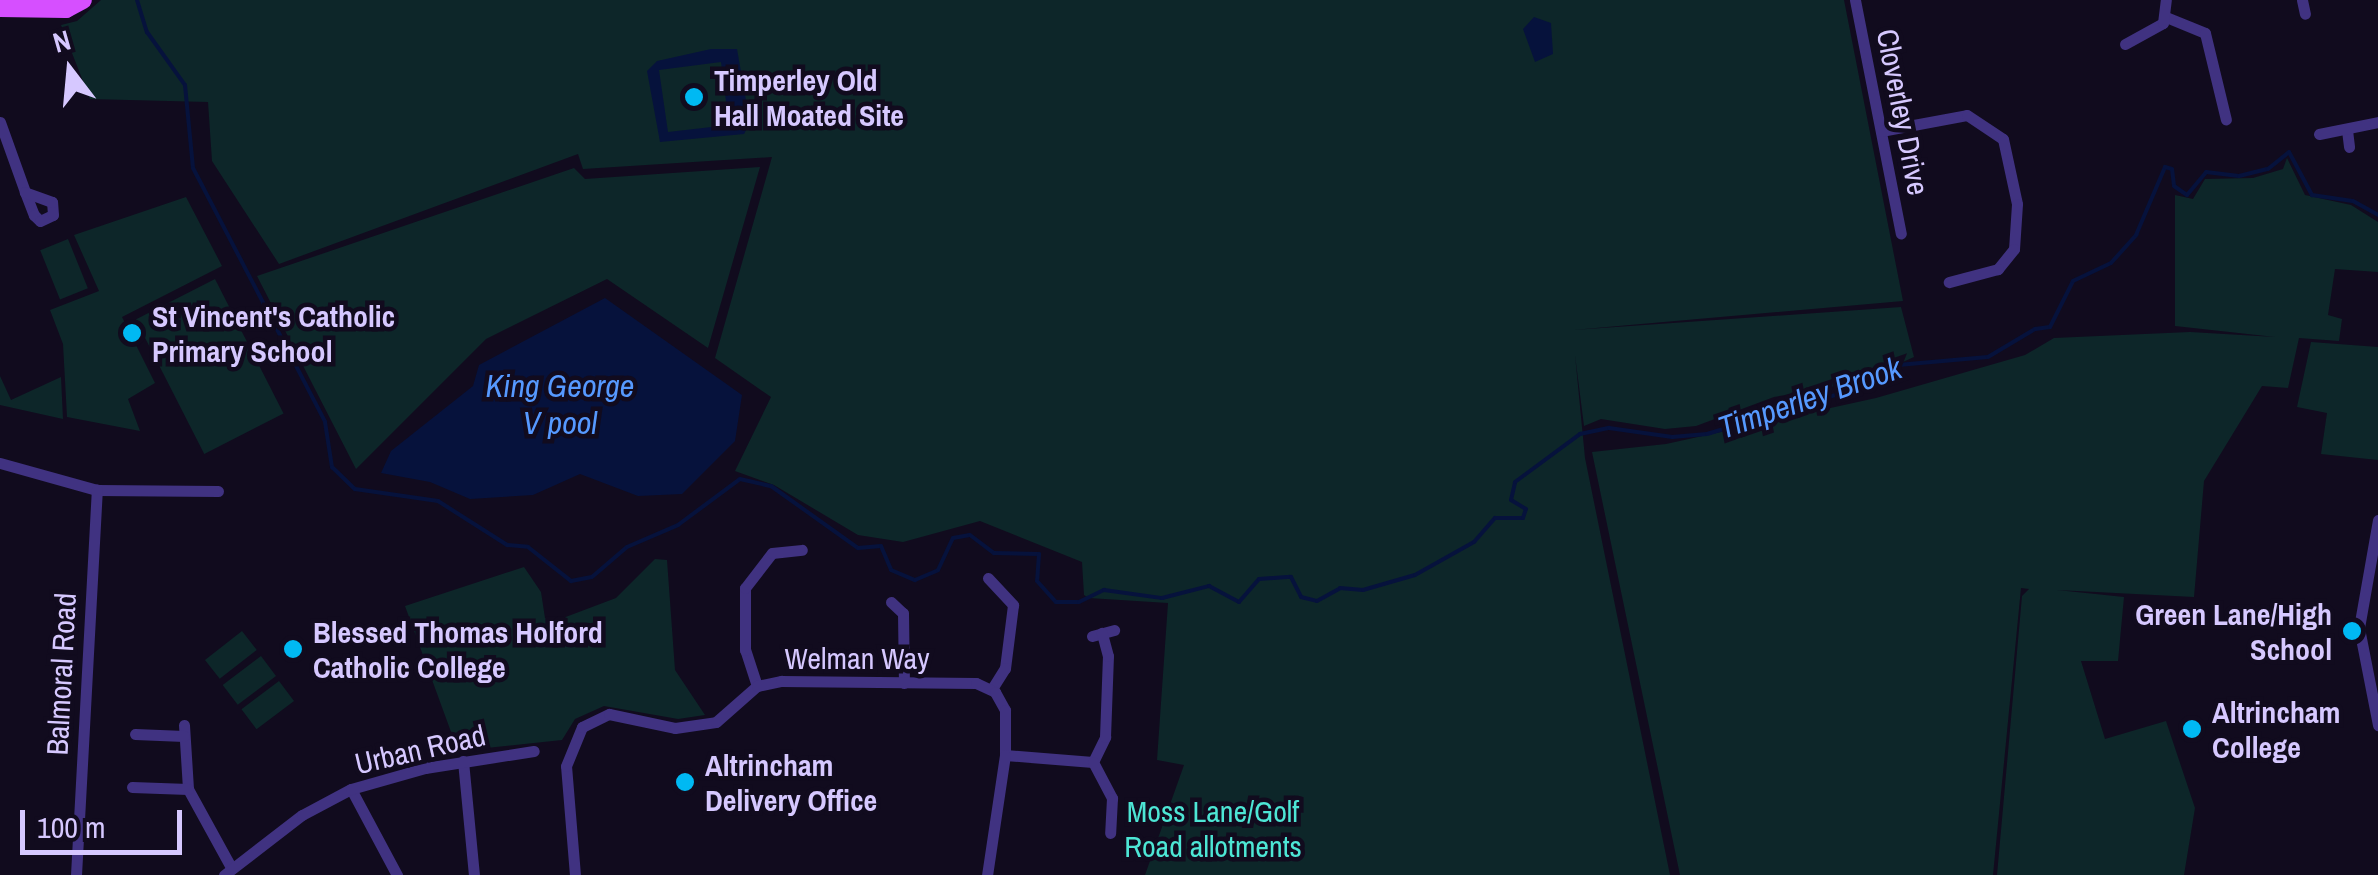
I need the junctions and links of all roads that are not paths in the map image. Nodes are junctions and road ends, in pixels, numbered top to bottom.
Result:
1 (83, 0) edge
2 (1856, 0) edge
3 (2166, 0) edge
4 (2302, 0) edge
5 (0, 8) edge
6 (2305, 14) dead end
7 (2166, 17) junction
8 (2125, 44) dead end
9 (2240, 107) dead end
10 (0, 122) edge
11 (2378, 122) edge
12 (1880, 130) junction
13 (2347, 130) junction
14 (2319, 134) dead end
15 (2349, 147) dead end
16 (25, 192) dead end
17 (1901, 234) dead end
18 (1950, 282) dead end
19 (0, 463) edge
20 (97, 490) junction
21 (218, 491) dead end
22 (2378, 520) edge
23 (802, 550) dead end
24 (988, 578) dead end
25 (892, 602) dead end
26 (1103, 633) dead end
27 (904, 683) junction
28 (757, 686) junction
29 (992, 689) junction
30 (2378, 724) edge
31 (135, 734) dead end
32 (534, 751) dead end
33 (1006, 755) junction
34 (463, 761) junction
35 (1093, 762) junction
36 (132, 787) dead end
37 (351, 788) junction
38 (188, 789) junction
39 (1110, 833) dead end
40 (228, 872) edge
41 (76, 875) edge
42 (397, 875) edge
43 (474, 875) edge
44 (575, 875) edge
45 (987, 875) edge

1 - 5 main road
2 - 12 street, Cloverley Drive
3 - 7 street
4 - 6 street
7 - 8 street
7 - 9 street
10 - 16 street
11 - 13 street
12 - 17 street, Cloverley Drive
12 - 18 street
13 - 14 street
13 - 15 street
19 - 20 street
20 - 21 street
20 - 41 street, Balmoral Road
22 - 30 street
23 - 28 street
24 - 29 street
25 - 27 street
26 - 35 street
27 - 28 street, Welman Way
27 - 29 street, Welman Way
28 - 44 street, Welman Way
29 - 33 street
31 - 38 street
32 - 34 street, Urban Road
33 - 35 street
33 - 45 street
34 - 37 street, Urban Road
34 - 43 street
35 - 39 street
36 - 38 street
37 - 40 street, Urban Road
37 - 42 street
38 - 40 street

